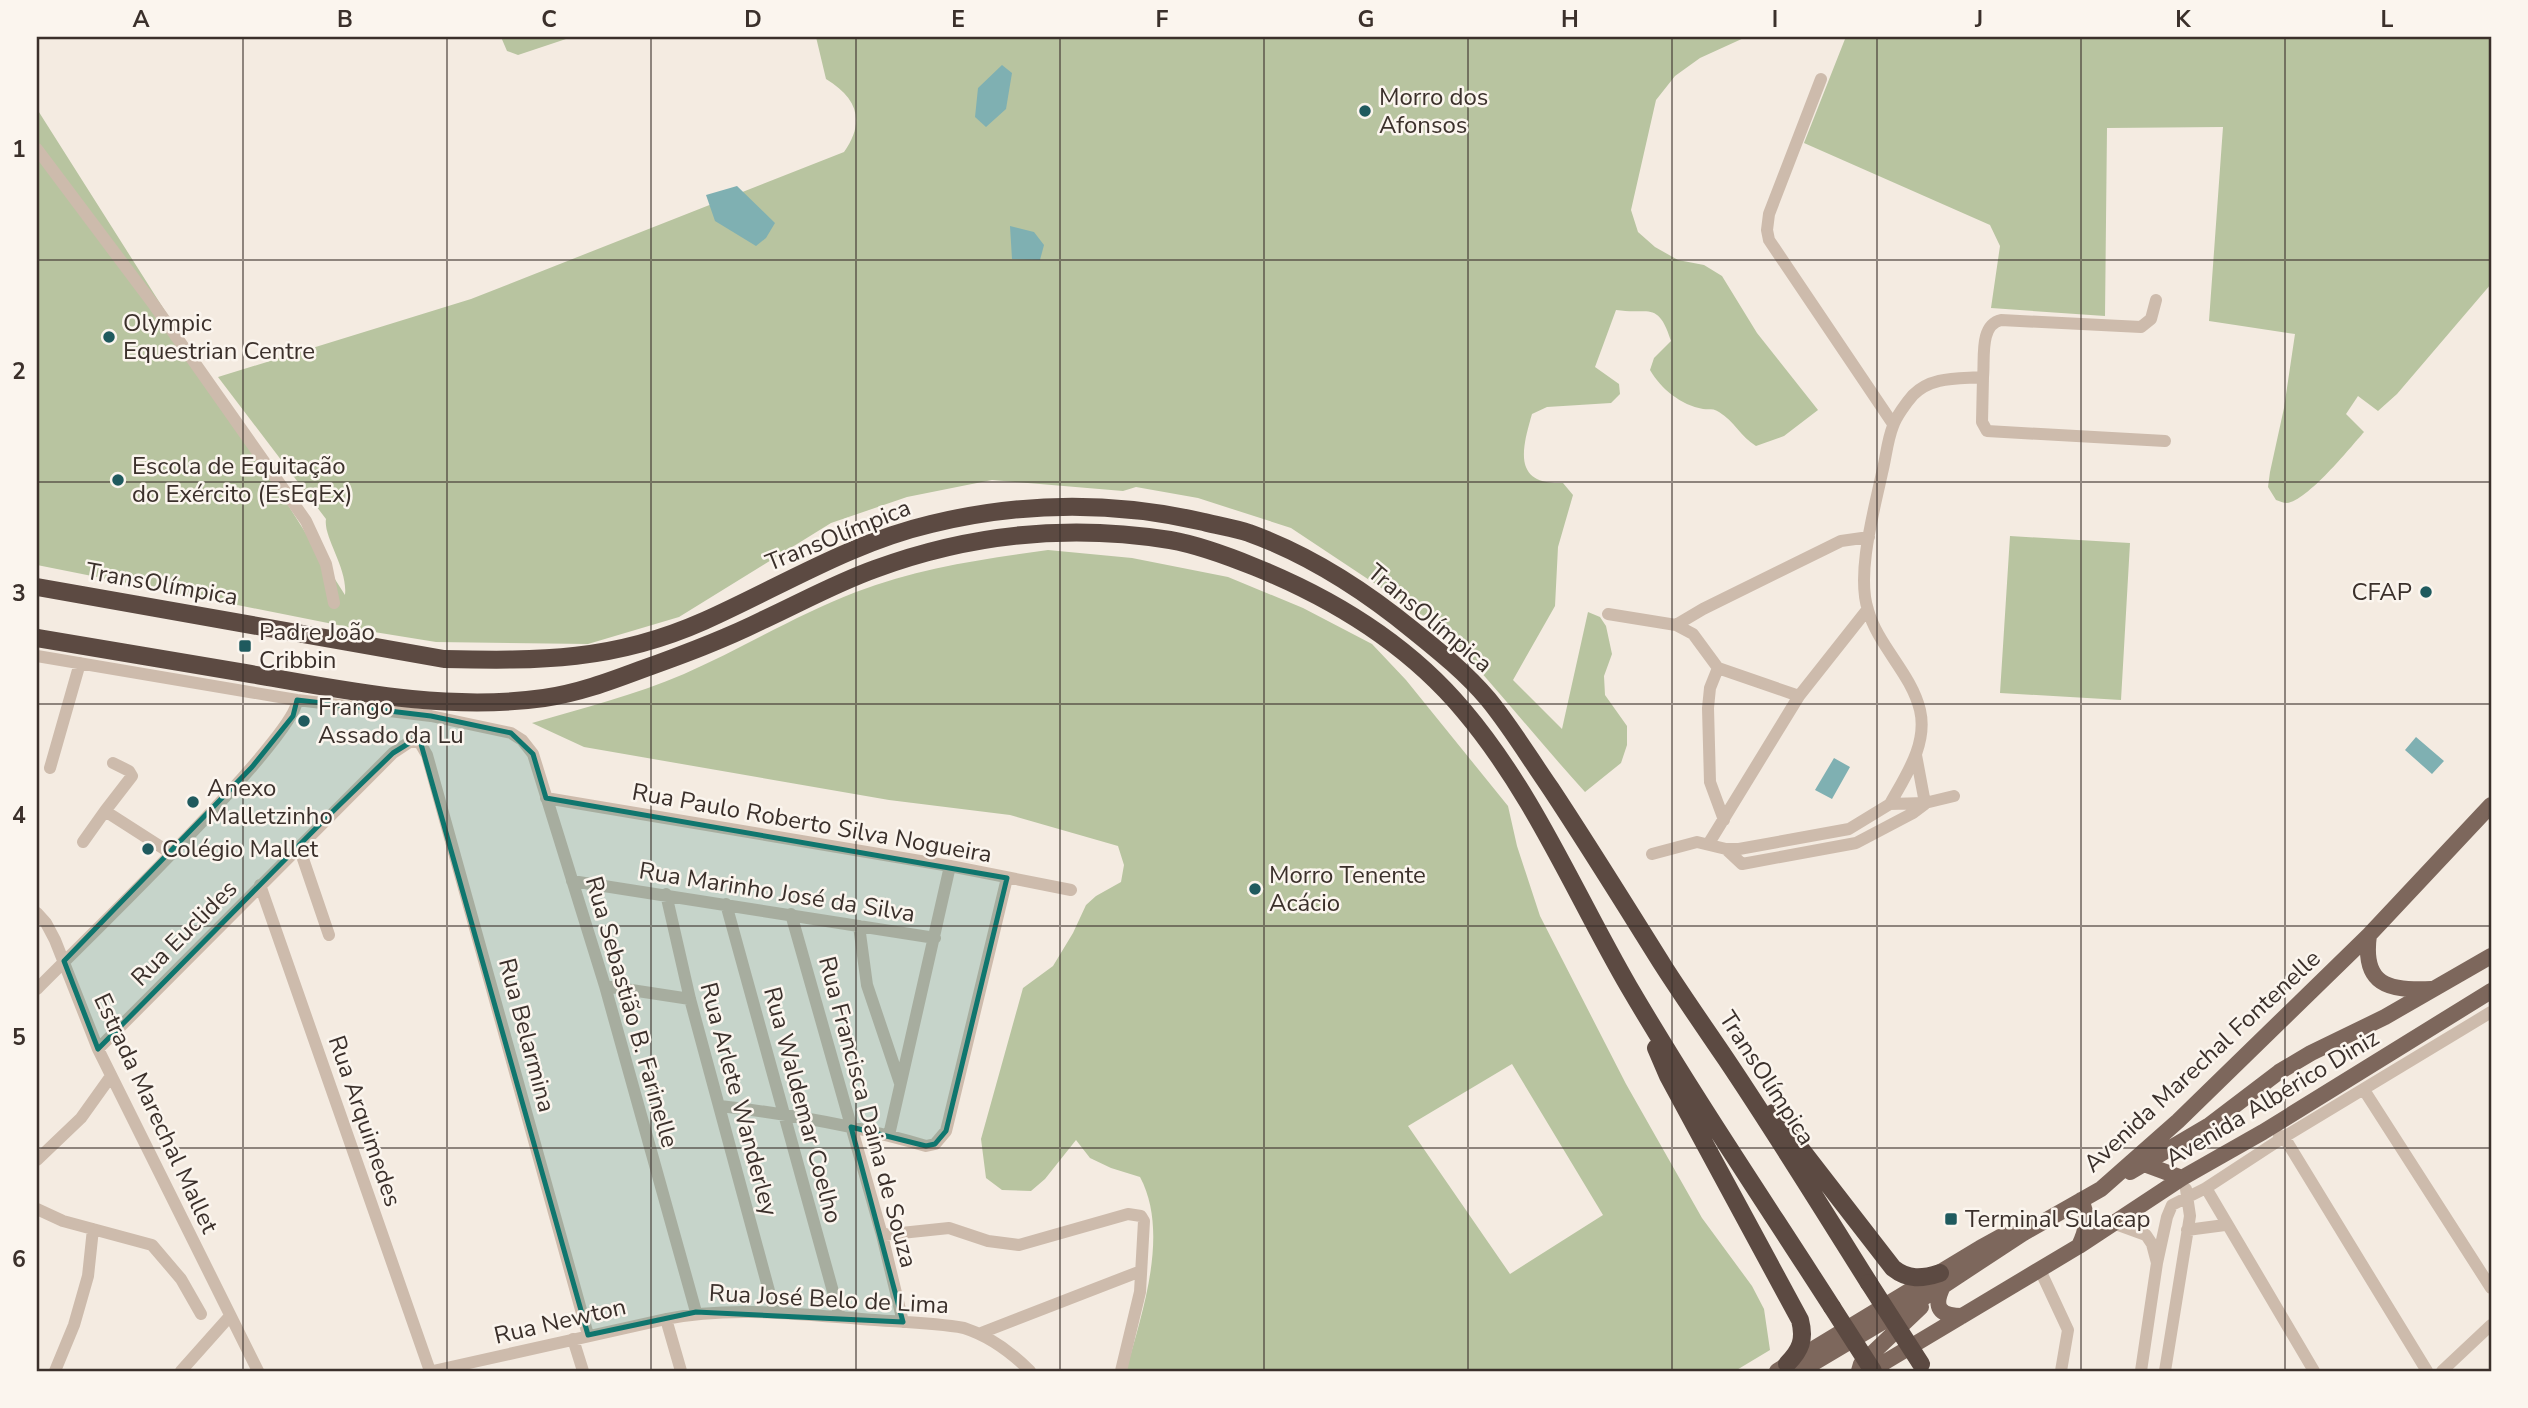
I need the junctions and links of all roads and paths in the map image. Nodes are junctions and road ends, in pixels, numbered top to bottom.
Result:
1 (1821, 79) dead end
2 (37, 149) edge
3 (2156, 300) dead end
4 (1983, 377) junction
5 (1893, 424) junction
6 (2165, 441) dead end
7 (1869, 537) junction
8 (37, 587) edge
9 (334, 603) dead end
10 (1867, 610) junction
11 (1608, 614) dead end
12 (1676, 625) junction
13 (37, 639) edge
14 (37, 656) edge
15 (80, 663) junction
16 (1718, 668) junction
17 (1799, 696) junction
18 (297, 701) junction
19 (423, 747) joint
20 (1916, 755) junction
21 (113, 763) dead end
22 (50, 768) dead end
23 (1954, 796) dead end
24 (546, 798) junction
25 (1925, 803) junction
26 (1890, 804) junction
27 (2491, 805) edge
28 (105, 811) junction
29 (1724, 820) junction
30 (83, 842) dead end
31 (1709, 844) junction
32 (299, 847) junction
33 (1726, 849) junction
34 (172, 854) junction
35 (1653, 854) dead end
36 (950, 866) junction
37 (1007, 878) junction
38 (572, 881) junction
39 (260, 885) junction
40 (1071, 890) dead end
41 (666, 894) junction
42 (726, 904) junction
43 (37, 913) edge
44 (791, 914) junction
45 (859, 926) junction
46 (2369, 935) junction
47 (329, 936) dead end
48 (935, 938) junction
49 (2491, 956) edge
50 (64, 961) junction
51 (2341, 961) junction
52 (2369, 967) junction
53 (605, 986) junction
54 (2437, 988) junction
55 (37, 989) edge
56 (2491, 991) edge
57 (690, 999) junction
58 (2491, 1012) edge
59 (1646, 1016) junction
60 (98, 1049) junction
61 (1725, 1057) junction
62 (111, 1076) junction
63 (900, 1084) junction
64 (2364, 1090) junction
65 (720, 1106) junction
66 (784, 1114) junction
67 (850, 1127) junction
68 (2263, 1132) junction
69 (889, 1135) junction
70 (2284, 1137) junction
71 (37, 1160) edge
72 (2144, 1164) junction
73 (2182, 1178) junction
74 (2206, 1188) junction
75 (2101, 1189) junction
76 (2189, 1195) junction
77 (2081, 1200) junction
78 (37, 1209) edge
79 (2113, 1223) junction
80 (2225, 1225) junction
81 (93, 1229) junction
82 (2188, 1230) junction
83 (881, 1235) junction
84 (2079, 1246) junction
85 (2157, 1264) junction
86 (2040, 1270) junction
87 (1141, 1271) junction
88 (1938, 1284) junction
89 (2491, 1288) edge
90 (696, 1312) junction
91 (775, 1313) junction
92 (201, 1314) dead end
93 (230, 1316) junction
94 (1962, 1316) junction
95 (840, 1317) junction
96 (666, 1318) junction
97 (903, 1322) junction
98 (2491, 1325) edge
99 (981, 1333) junction
100 (588, 1335) junction
101 (573, 1339) junction
102 (488, 1365) edge
103 (1828, 1365) edge
104 (1924, 1368) edge
105 (1788, 1369) edge
106 (2058, 1369) edge
107 (55, 1371) edge
108 (181, 1371) edge
109 (258, 1371) edge
110 (432, 1371) edge
111 (583, 1371) edge
112 (681, 1371) edge
113 (1030, 1371) edge
114 (1121, 1371) edge
115 (1859, 1371) edge
116 (1872, 1371) edge
117 (2141, 1371) edge
118 (2165, 1371) edge
119 (2314, 1371) edge
120 (2427, 1371) edge
121 (2442, 1371) edge

1 - 5 street
2 - 9 street
3 - 4 street
4 - 5 street
4 - 6 street
5 - 7 street
7 - 10 street
7 - 12 street
8 - 61 highway, TransOlímpica
10 - 17 street
10 - 20 street
11 - 12 street
12 - 16 street
13 - 59 highway, TransOlímpica
14 - 15 street
15 - 18 street
15 - 22 street
16 - 17 street
16 - 29 street
17 - 29 street
18 - 24 street, Rua Sebastião B. Farinelle
18 - 34 street
19 - 32 street, Rua Euclides
19 - 100 street, Rua Belarmina
20 - 25 street
20 - 26 street
21 - 28 street
23 - 25 street
24 - 36 street, Rua Paulo Roberto Silva Nogueira
24 - 38 street, Rua Sebastião B. Farinelle
25 - 26 street
25 - 33 street
26 - 33 street
27 - 46 main road, Avenida Marechal Fontenelle
28 - 30 street
28 - 34 street
29 - 31 street
31 - 33 street
31 - 35 street
32 - 39 street, Rua Euclides
32 - 47 street
34 - 50 street
36 - 37 street, Rua Paulo Roberto Silva Nogueira
36 - 48 street
37 - 40 street, Rua Paulo Roberto Silva Nogueira
37 - 69 street
38 - 41 street, Rua Marinho José da Silva
38 - 53 street, Rua Sebastião B. Farinelle
39 - 60 street, Rua Euclides
39 - 110 street, Rua Arquimedes
41 - 42 street, Rua Marinho José da Silva
41 - 57 street, Rua Arlete Wanderley
42 - 44 street, Rua Marinho José da Silva
42 - 66 street, Rua Waldemar Coelho
43 - 50 street, Estrada Marechal Mallet
44 - 45 street, Rua Marinho José da Silva
44 - 67 street, Rua Francisca Daina de Souza
45 - 48 street, Rua Marinho José da Silva
45 - 63 street
46 - 51 main road, Avenida Marechal Fontenelle
46 - 52 main road
48 - 63 street
49 - 54 main road, Avenida Albérico Diniz
50 - 55 street
50 - 60 street, Estrada Marechal Mallet
51 - 52 main road
51 - 75 main road, Avenida Marechal Fontenelle
52 - 54 main road
53 - 57 street
53 - 90 street, Rua Sebastião B. Farinelle
54 - 72 main road, Avenida Albérico Diniz
56 - 68 main road, Avenida Albérico Diniz
57 - 65 street, Rua Arlete Wanderley
58 - 64 street
59 - 105 highway
59 - 116 highway, TransOlímpica, bridge
60 - 62 street, Estrada Marechal Mallet
61 - 88 highway
61 - 104 highway, TransOlímpica, bridge
62 - 71 street
62 - 93 street, Estrada Marechal Mallet
63 - 69 street
64 - 70 street
64 - 89 street
65 - 66 street
65 - 91 street, Rua Arlete Wanderley
66 - 67 street
66 - 95 street, Rua Waldemar Coelho
67 - 69 street
67 - 83 street, Rua Francisca Daina de Souza
68 - 70 street
68 - 73 main road, Avenida Albérico Diniz
70 - 74 street
70 - 120 street
72 - 73 main road
72 - 75 main road, Avenida Albérico Diniz
73 - 76 street
73 - 79 main road, Avenida Albérico Diniz
74 - 76 street
74 - 80 street
75 - 77 main road, Avenida Marechal Fontenelle
76 - 82 street
76 - 85 street
77 - 84 main road
77 - 88 main road, Avenida Marechal Fontenelle
78 - 81 street
79 - 84 main road, Avenida Albérico Diniz
79 - 85 street
80 - 82 street
80 - 119 street
81 - 92 street
81 - 107 street
82 - 118 street
83 - 87 street
83 - 97 street, Rua Francisca Daina de Souza
84 - 86 main road
85 - 117 street
86 - 94 main road
86 - 106 street
87 - 99 street
87 - 114 street
88 - 94 main road
88 - 103 main road
88 - 105 main road
88 - 115 main road
90 - 91 street, Rua José Belo de Lima
90 - 96 street, Rua Newton
91 - 95 street, Rua José Belo de Lima
93 - 108 street
93 - 109 street, Estrada Marechal Mallet
94 - 116 main road
95 - 97 street, Rua José Belo de Lima
96 - 100 street, Rua Newton
96 - 112 street
97 - 99 street, Rua José Belo de Lima
98 - 121 street
99 - 113 street, Rua José Belo de Lima
100 - 101 street, Rua Newton
101 - 102 street, Rua Newton
101 - 111 street
102 - 110 street, Rua Newton
103 - 105 main road

